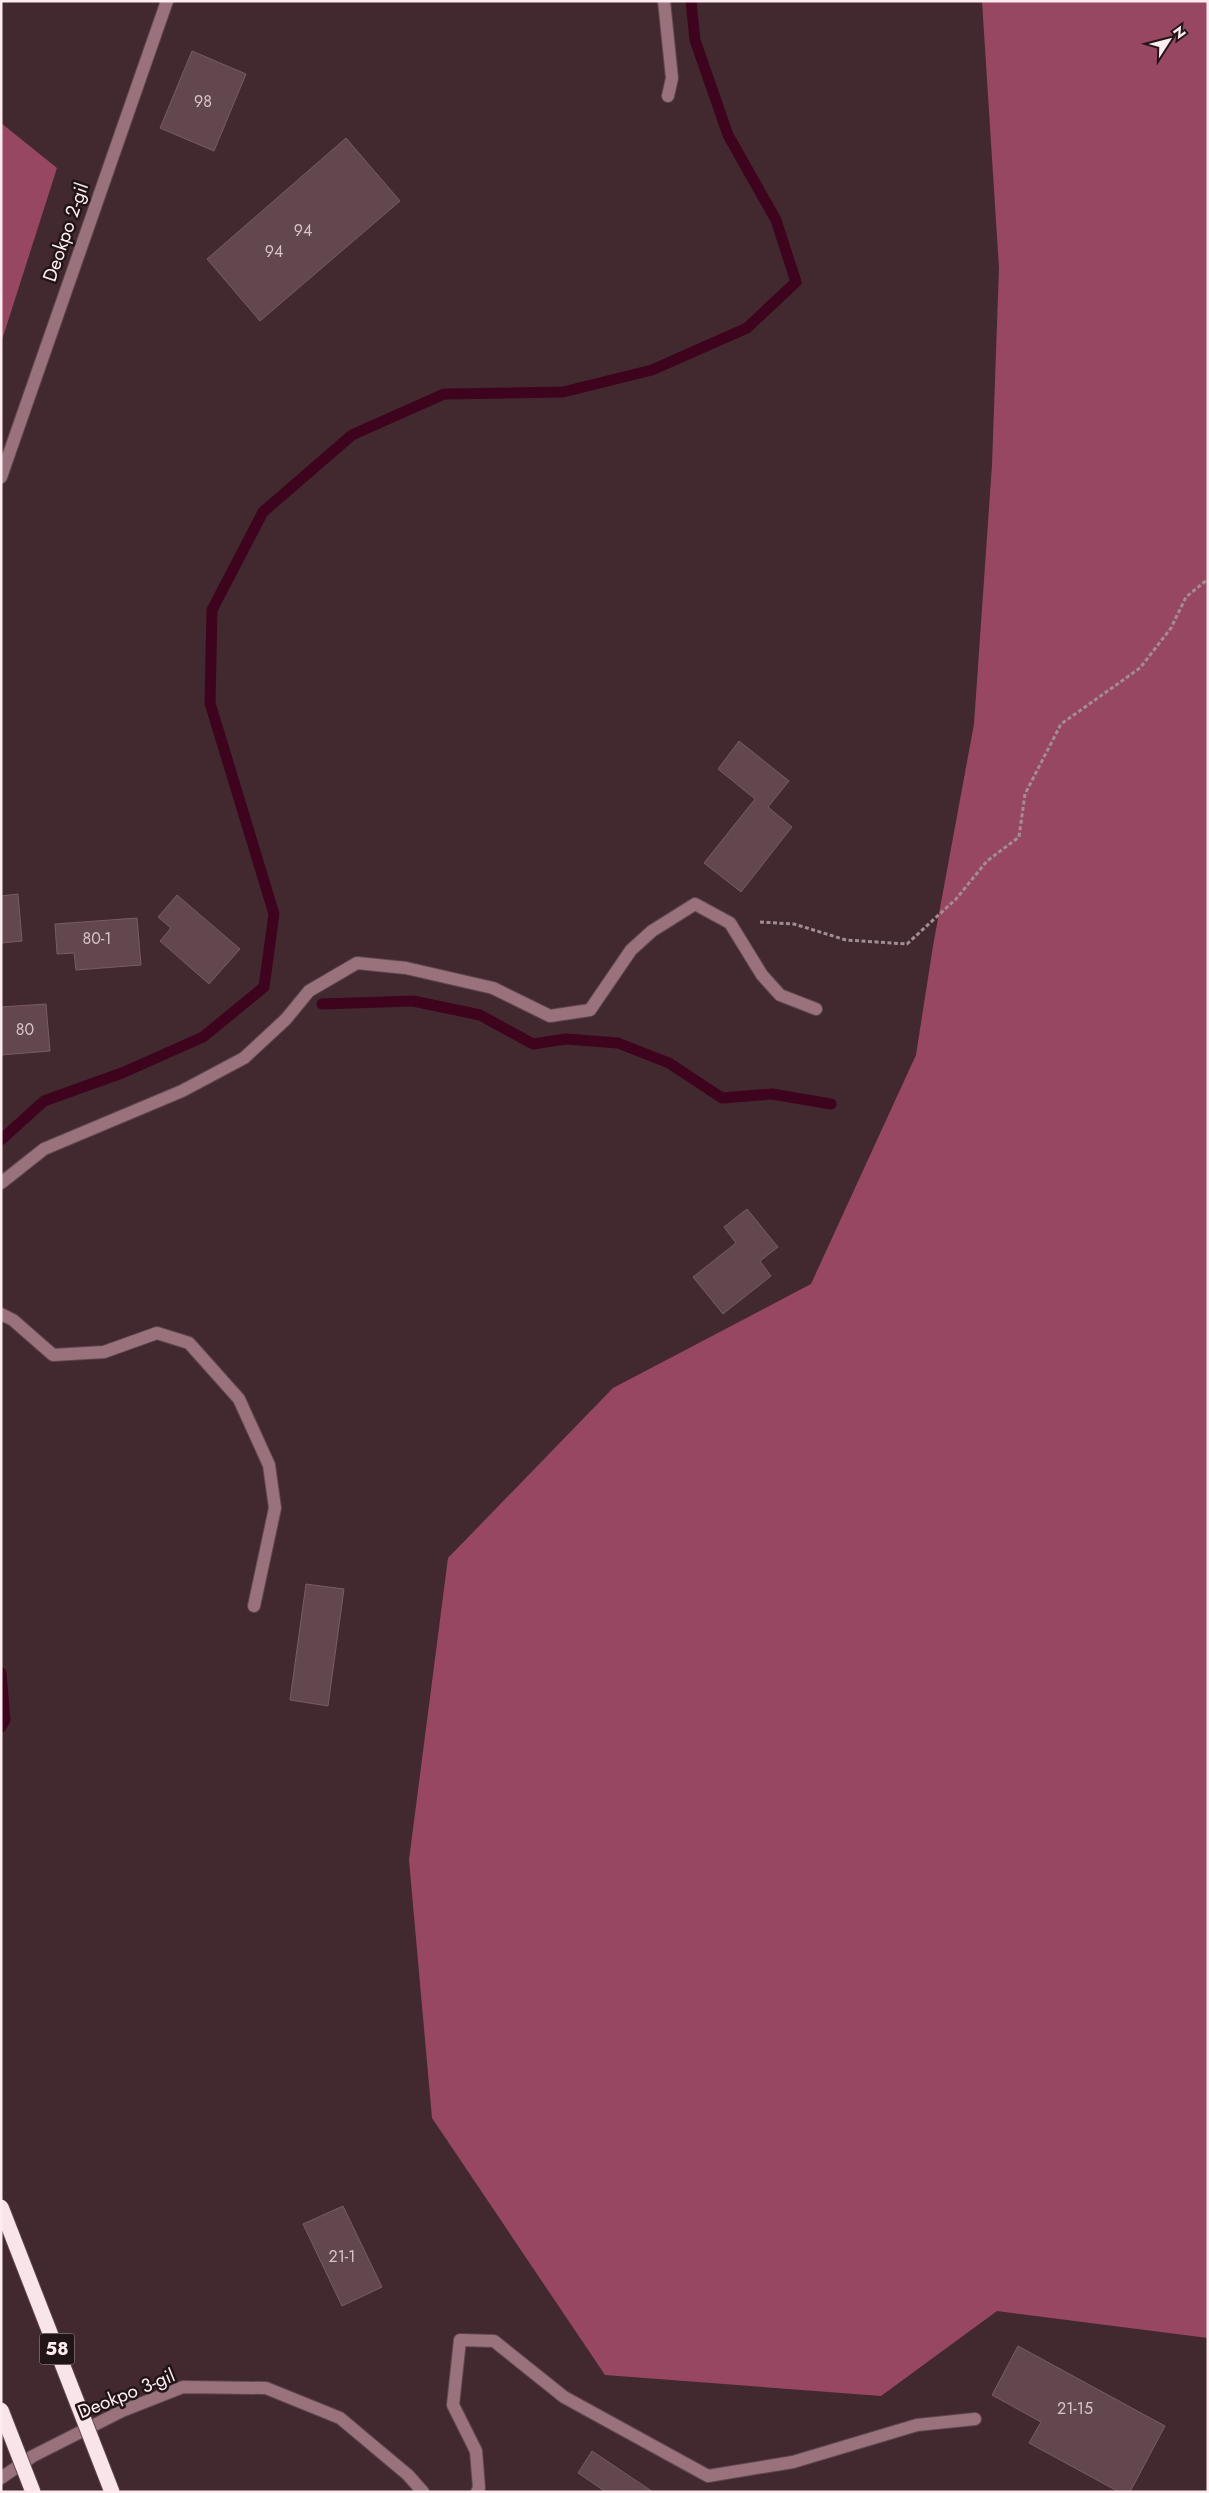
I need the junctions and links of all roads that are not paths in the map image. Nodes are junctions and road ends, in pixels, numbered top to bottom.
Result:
1 (167, 1) edge
2 (664, 1) edge
3 (668, 96) dead end
4 (1, 477) edge
5 (816, 1009) dead end
6 (1, 1183) edge
7 (1, 1314) edge
8 (254, 1606) dead end
9 (1, 2207) edge
10 (1, 2410) edge
11 (975, 2419) dead end
12 (1, 2478) edge
13 (33, 2492) edge
14 (112, 2492) edge
15 (423, 2492) edge
16 (477, 2492) edge

1 - 4 street, Deokpo 2-gil
2 - 3 street
5 - 6 street
7 - 8 street
9 - 14 highway, 58, bridge
10 - 13 highway, bridge
11 - 16 street
12 - 15 street, Deokpo 3-gil

